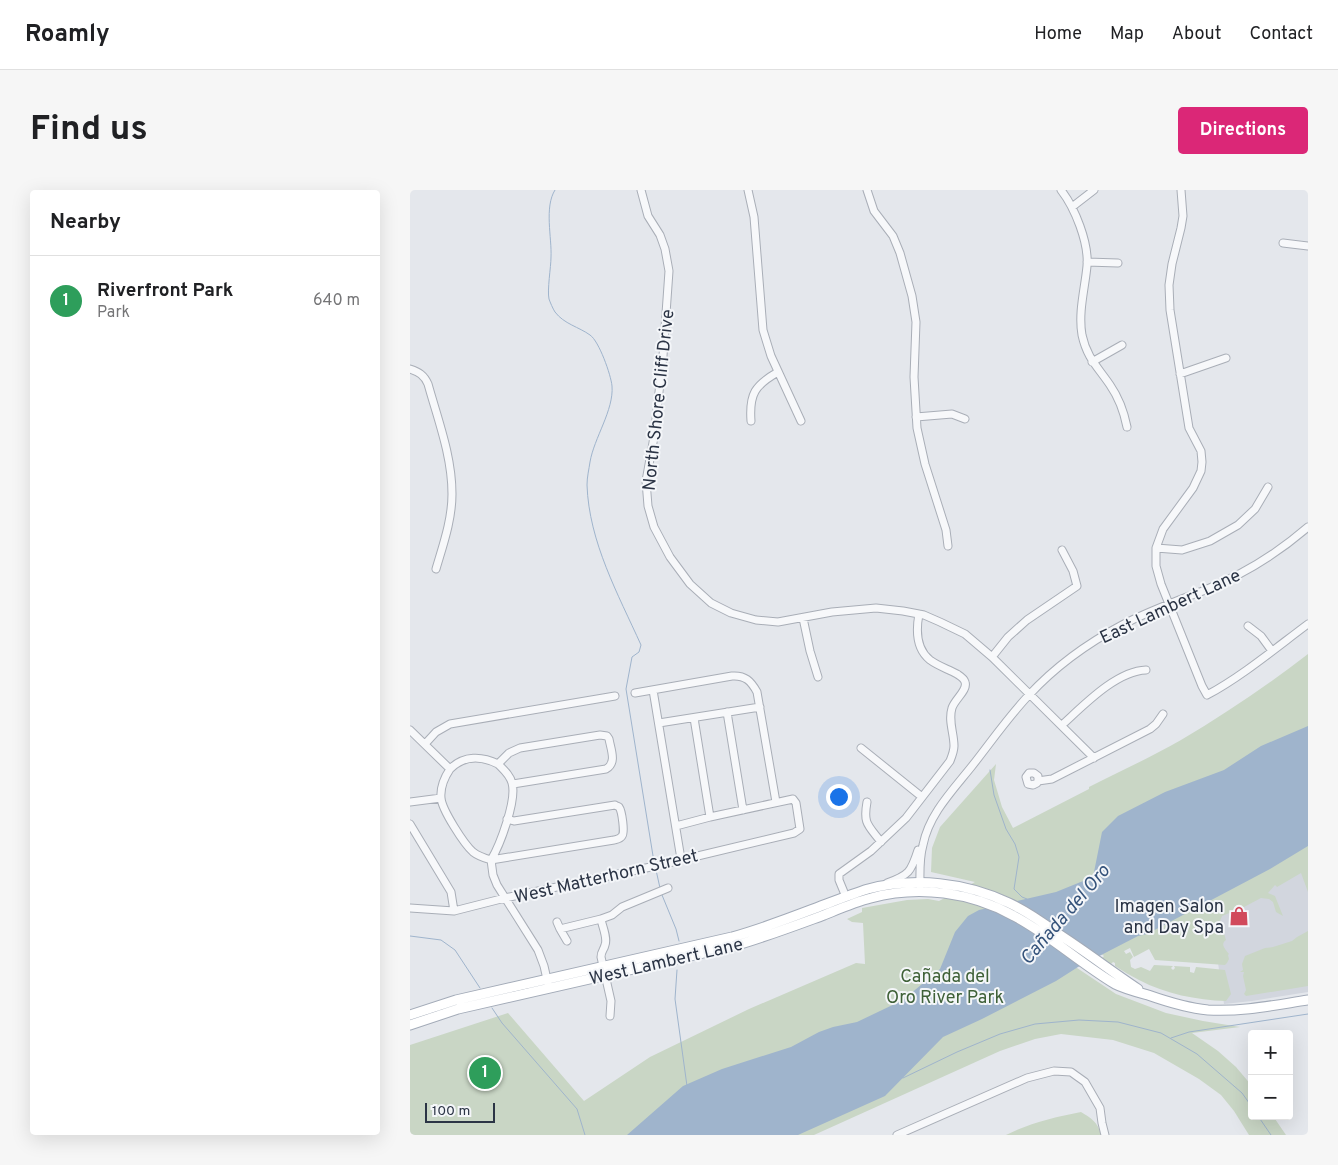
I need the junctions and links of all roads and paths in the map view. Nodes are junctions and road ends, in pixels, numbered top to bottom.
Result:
1 (641, 190) edge
2 (748, 190) edge
3 (866, 190) edge
4 (1061, 190) edge
5 (1094, 190) edge
6 (1181, 190) edge
7 (1072, 207) junction
8 (1283, 244) dead end
9 (1308, 246) edge
10 (1087, 262) junction
11 (1118, 263) dead end
12 (1122, 346) dead end
13 (1226, 358) dead end
14 (1092, 362) junction
15 (410, 369) edge
16 (778, 372) junction
17 (1180, 374) junction
18 (916, 417) junction
19 (965, 419) dead end
20 (752, 420) dead end
21 (801, 421) dead end
22 (1127, 427) dead end
23 (1268, 487) dead end
24 (1308, 527) edge
25 (948, 546) dead end
26 (1156, 548) junction
27 (1062, 550) dead end
28 (436, 569) dead end
29 (1169, 604) junction
30 (919, 614) junction
31 (803, 618) junction
32 (1308, 624) edge
33 (1248, 626) dead end
34 (1272, 651) junction
35 (992, 657) junction
36 (1146, 670) dead end
37 (818, 677) dead end
38 (653, 690) junction
39 (635, 693) dead end
40 (1030, 694) junction
41 (615, 696) dead end
42 (760, 707) junction
43 (727, 712) junction
44 (1163, 714) dead end
45 (694, 718) junction
46 (659, 723) junction
47 (1062, 725) junction
48 (410, 730) edge
49 (425, 744) junction
50 (861, 748) dead end
51 (1094, 758) junction
52 (498, 764) junction
53 (450, 769) junction
54 (1038, 781) dead end
55 (513, 784) junction
56 (922, 797) junction
57 (441, 798) junction
58 (410, 802) edge
59 (776, 802) junction
60 (867, 802) dead end
61 (743, 810) junction
62 (710, 817) junction
63 (507, 820) junction
64 (410, 824) edge
65 (676, 826) junction
66 (926, 834) junction
67 (881, 842) junction
68 (682, 859) junction
69 (490, 860) junction
70 (668, 888) dead end
71 (869, 889) junction
72 (922, 889) junction
73 (846, 897) junction
74 (505, 898) junction
75 (410, 908) edge
76 (816, 908) junction
77 (454, 911) junction
78 (601, 919) junction
79 (775, 933) junction
80 (567, 941) dead end
81 (605, 971) junction
82 (548, 984) junction
83 (1149, 996) junction
84 (1308, 1000) edge
85 (410, 1015) edge
86 (610, 1016) dead end
87 (410, 1025) edge
88 (897, 1135) edge
89 (1106, 1135) edge

1 - 31 street, North Shore Cliff Drive
2 - 16 street
3 - 18 street
4 - 7 street
5 - 7 street
6 - 17 street
7 - 10 street
8 - 9 street
10 - 11 street
10 - 14 street
12 - 14 street
13 - 17 street
14 - 22 street
15 - 28 street
16 - 20 street
16 - 21 street
17 - 26 street
18 - 19 street
18 - 25 street
23 - 26 street
24 - 29 street, East Lambert Lane
26 - 29 street
27 - 35 street
29 - 34 street
29 - 40 street, East Lambert Lane
30 - 31 street, North Shore Cliff Drive
30 - 35 street, North Shore Cliff Drive
30 - 56 street
31 - 37 street
32 - 34 street
33 - 34 street
35 - 40 street, North Shore Cliff Drive
36 - 47 street
38 - 39 street
38 - 42 street
38 - 46 street
40 - 47 street, North Shore Cliff Drive
40 - 66 street, East Lambert Lane
41 - 49 street
42 - 43 street
42 - 59 street
43 - 45 street
43 - 61 street
44 - 51 street
45 - 46 street
45 - 62 street
46 - 65 street
47 - 51 street, North Shore Cliff Drive
48 - 49 street
49 - 53 street
50 - 56 street
51 - 54 street
52 - 53 street
52 - 55 street
52 - 55 street
53 - 57 street
55 - 63 street
56 - 67 street
57 - 58 street
57 - 69 street
59 - 61 street
59 - 68 street, West Matterhorn Street
60 - 67 street
61 - 62 street
62 - 65 street
63 - 69 street
63 - 69 street
64 - 77 street
65 - 68 street
66 - 71 street
66 - 72 street, East Lambert Lane
67 - 73 street
68 - 74 street, West Matterhorn Street
69 - 74 street
70 - 78 street
71 - 72 main road, West Lambert Lane
71 - 73 main road, West Lambert Lane
72 - 79 main road, West Lambert Lane
72 - 83 main road
72 - 83 main road
73 - 76 main road, West Lambert Lane
74 - 77 street, West Matterhorn Street
74 - 82 street
75 - 77 street, West Matterhorn Street
76 - 79 main road
76 - 81 main road, West Lambert Lane
78 - 80 street
78 - 81 street
79 - 81 main road, West Lambert Lane
81 - 82 main road, West Lambert Lane
81 - 86 street
82 - 85 main road, West Lambert Lane
82 - 87 main road, West Lambert Lane
83 - 84 main road
88 - 89 street

